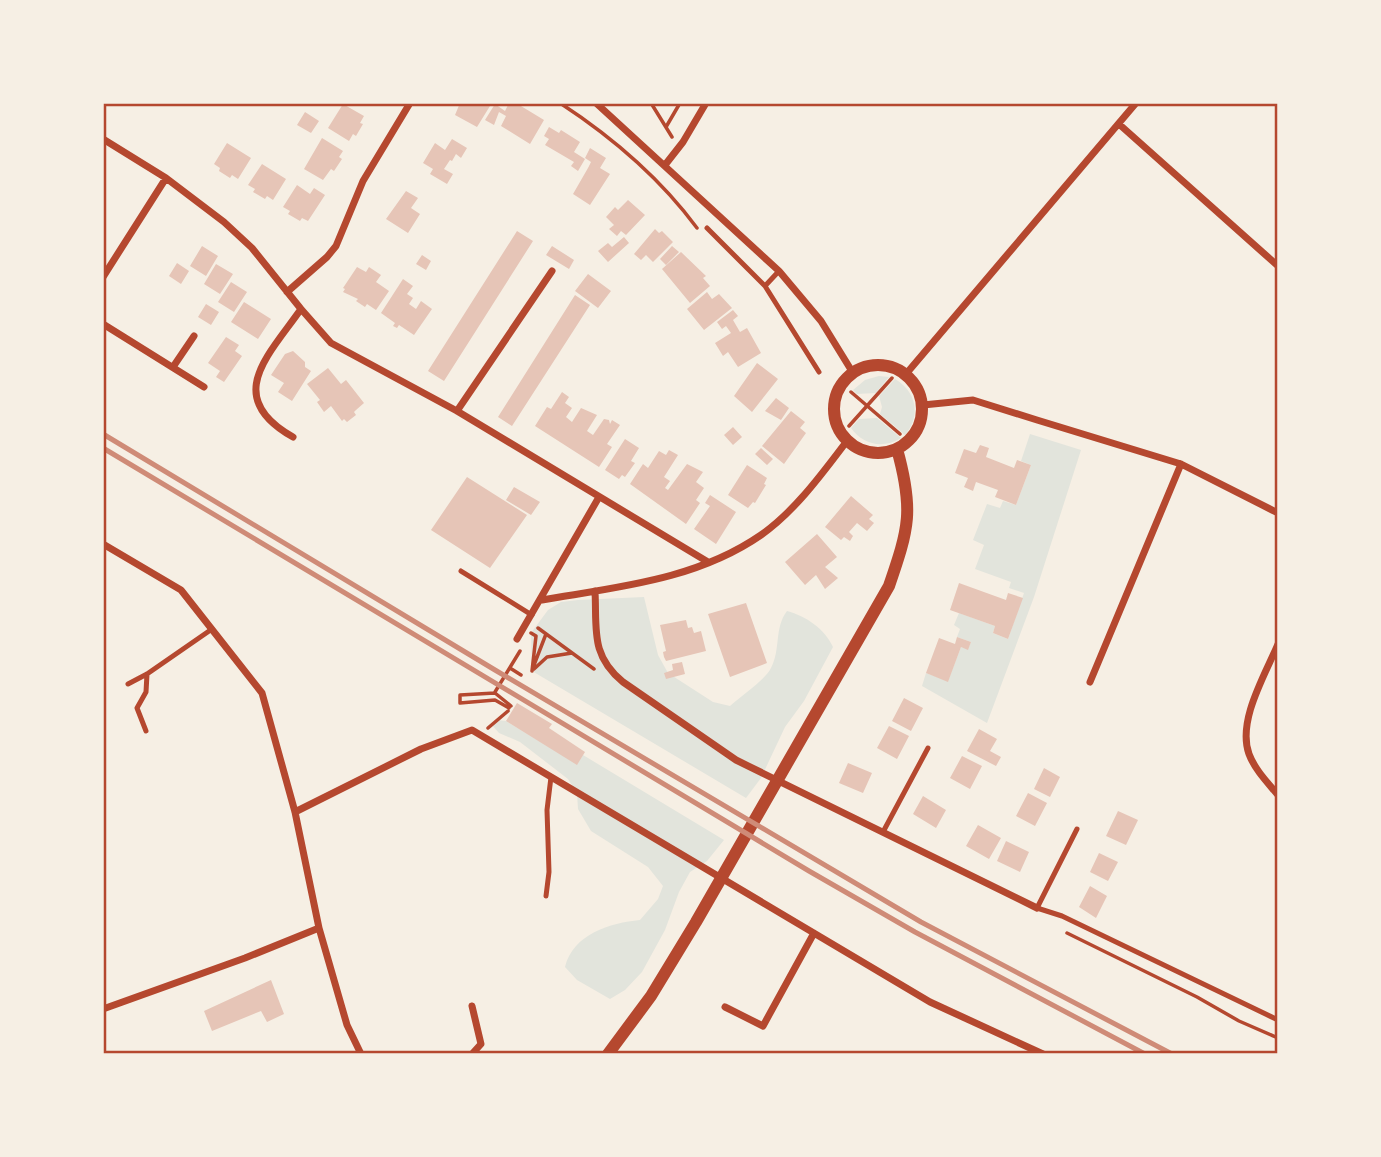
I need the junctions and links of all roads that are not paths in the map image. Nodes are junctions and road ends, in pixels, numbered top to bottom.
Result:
1 (410, 103) edge
2 (596, 103) edge
3 (706, 103) edge
4 (1136, 103) edge
5 (1120, 125) junction
6 (103, 139) edge
7 (665, 165) junction
8 (166, 178) junction
9 (707, 228) road end
10 (1278, 266) edge
11 (552, 271) dead end
12 (779, 271) junction
13 (103, 277) edge
14 (765, 286) junction
15 (287, 292) junction
16 (301, 309) junction
17 (103, 324) edge
18 (194, 336) dead end
19 (173, 367) junction
20 (819, 372) dead end
21 (853, 373) junction
22 (906, 374) junction
23 (204, 387) dead end
24 (923, 405) junction
25 (457, 411) junction
26 (293, 437) dead end
27 (847, 441) junction
28 (897, 449) junction
29 (1181, 464) junction
30 (600, 497) junction
31 (1278, 513) edge
32 (103, 544) edge
33 (708, 562) junction
34 (461, 571) dead end
35 (595, 591) junction
36 (541, 600) junction
37 (532, 615) junction
38 (212, 629) junction
39 (520, 642) road end
40 (1278, 644) edge
41 (147, 674) junction
42 (1090, 682) dead end
43 (128, 684) dead end
44 (146, 731) dead end
45 (928, 748) dead end
46 (551, 777) junction
47 (1278, 795) edge
48 (295, 812) junction
49 (1077, 830) dead end
50 (883, 832) junction
51 (546, 896) dead end
52 (1037, 908) junction
53 (319, 929) junction
54 (814, 933) junction
55 (472, 1006) dead end
56 (725, 1007) dead end
57 (103, 1009) edge
58 (1278, 1020) edge
59 (361, 1054) edge
60 (472, 1054) edge
61 (608, 1054) edge
62 (1043, 1054) edge

1 - 15 street
2 - 7 street
3 - 7 street
4 - 5 street
5 - 10 street
5 - 22 street
6 - 8 street
7 - 12 street
8 - 13 street
8 - 15 street
9 - 14 lane
11 - 25 street
12 - 14 lane
12 - 21 street
14 - 20 lane
15 - 16 street
16 - 25 street
16 - 26 street
17 - 19 street
18 - 19 street
19 - 23 street
21 - 22 street
21 - 27 street
22 - 24 street
24 - 28 street
24 - 29 street
25 - 30 street
27 - 28 street
27 - 33 street
28 - 61 street
29 - 31 street
29 - 42 street
30 - 33 street
30 - 36 street
32 - 38 street
33 - 35 street
34 - 37 lane
35 - 36 street
35 - 50 street
36 - 37 street
37 - 39 street
38 - 41 lane
38 - 48 street
40 - 47 street
41 - 43 lane
41 - 44 lane
45 - 50 lane
46 - 48 street
46 - 51 lane
46 - 54 street
48 - 53 street
49 - 52 lane
50 - 52 street
52 - 58 lane
53 - 57 street
53 - 59 street
54 - 56 street
54 - 62 street
55 - 60 street

